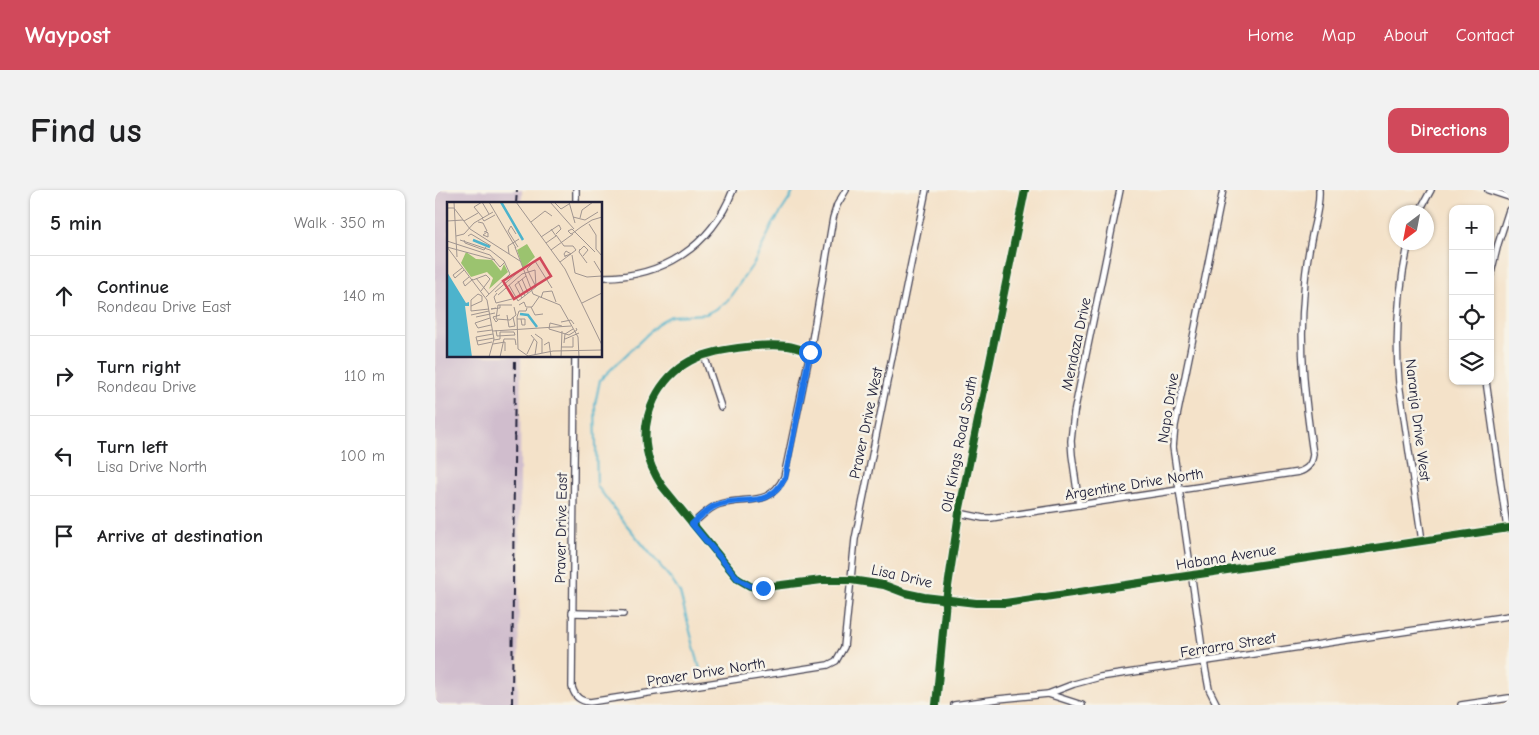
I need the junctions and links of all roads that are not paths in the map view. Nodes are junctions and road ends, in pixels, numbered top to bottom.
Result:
1 (733, 190) edge
2 (846, 190) edge
3 (926, 190) edge
4 (1025, 190) edge
5 (1120, 190) edge
6 (1223, 190) edge
7 (1319, 190) edge
8 (1431, 190) edge
9 (1489, 190) edge
10 (1509, 197) edge
11 (1423, 205) edge
12 (1509, 210) edge
13 (1408, 250) edge
14 (1494, 260) edge
15 (603, 277) edge
16 (810, 352) junction
17 (704, 355) junction
18 (575, 358) edge
19 (1487, 385) edge
20 (721, 406) dead end
21 (1179, 490) junction
22 (1079, 505) junction
23 (959, 513) junction
24 (692, 524) junction
25 (1508, 528) edge
26 (1422, 541) junction
27 (1192, 576) junction
28 (851, 580) junction
29 (946, 600) junction
30 (573, 613) junction
31 (623, 614) dead end
32 (1509, 616) edge
33 (836, 660) joint
34 (1204, 662) junction
35 (1048, 694) junction
36 (578, 698) joint
37 (1509, 698) edge
38 (936, 705) edge
39 (953, 705) edge
40 (1082, 705) edge
41 (1217, 705) edge
42 (1461, 705) edge

1 - 15 street
2 - 16 street
3 - 28 street, Praver Drive West
4 - 23 street, Old Kings Road South
5 - 22 street, Mendoza Drive
6 - 21 street, Napo Drive
7 - 21 street, Argentine Drive North
8 - 11 street
9 - 10 street
12 - 14 street
13 - 26 street, Naranja Drive West
16 - 17 street, Lisa Drive
16 - 24 street
17 - 20 street
17 - 24 street, Lisa Drive
18 - 30 street, Praver Drive East
19 - 25 street
21 - 22 street, Argentine Drive North
21 - 27 street, Napo Drive
22 - 23 street, Argentine Drive North
23 - 29 street, Old Kings Road South
24 - 28 street, Lisa Drive
25 - 26 street, Habana Avenue
26 - 27 street, Habana Avenue
27 - 29 street, Habana Avenue
27 - 34 street, Napo Drive
28 - 29 street, Lisa Drive
28 - 33 street, Praver Drive West
29 - 38 street, Old Kings Road South
30 - 31 street
30 - 36 street, Praver Drive East
32 - 34 street, Ferrarra Street
33 - 36 street, Praver Drive North
34 - 35 street, Ferrarra Street
34 - 41 street, Napo Drive
35 - 39 street, Ferrarra Street
35 - 40 street
37 - 42 street

